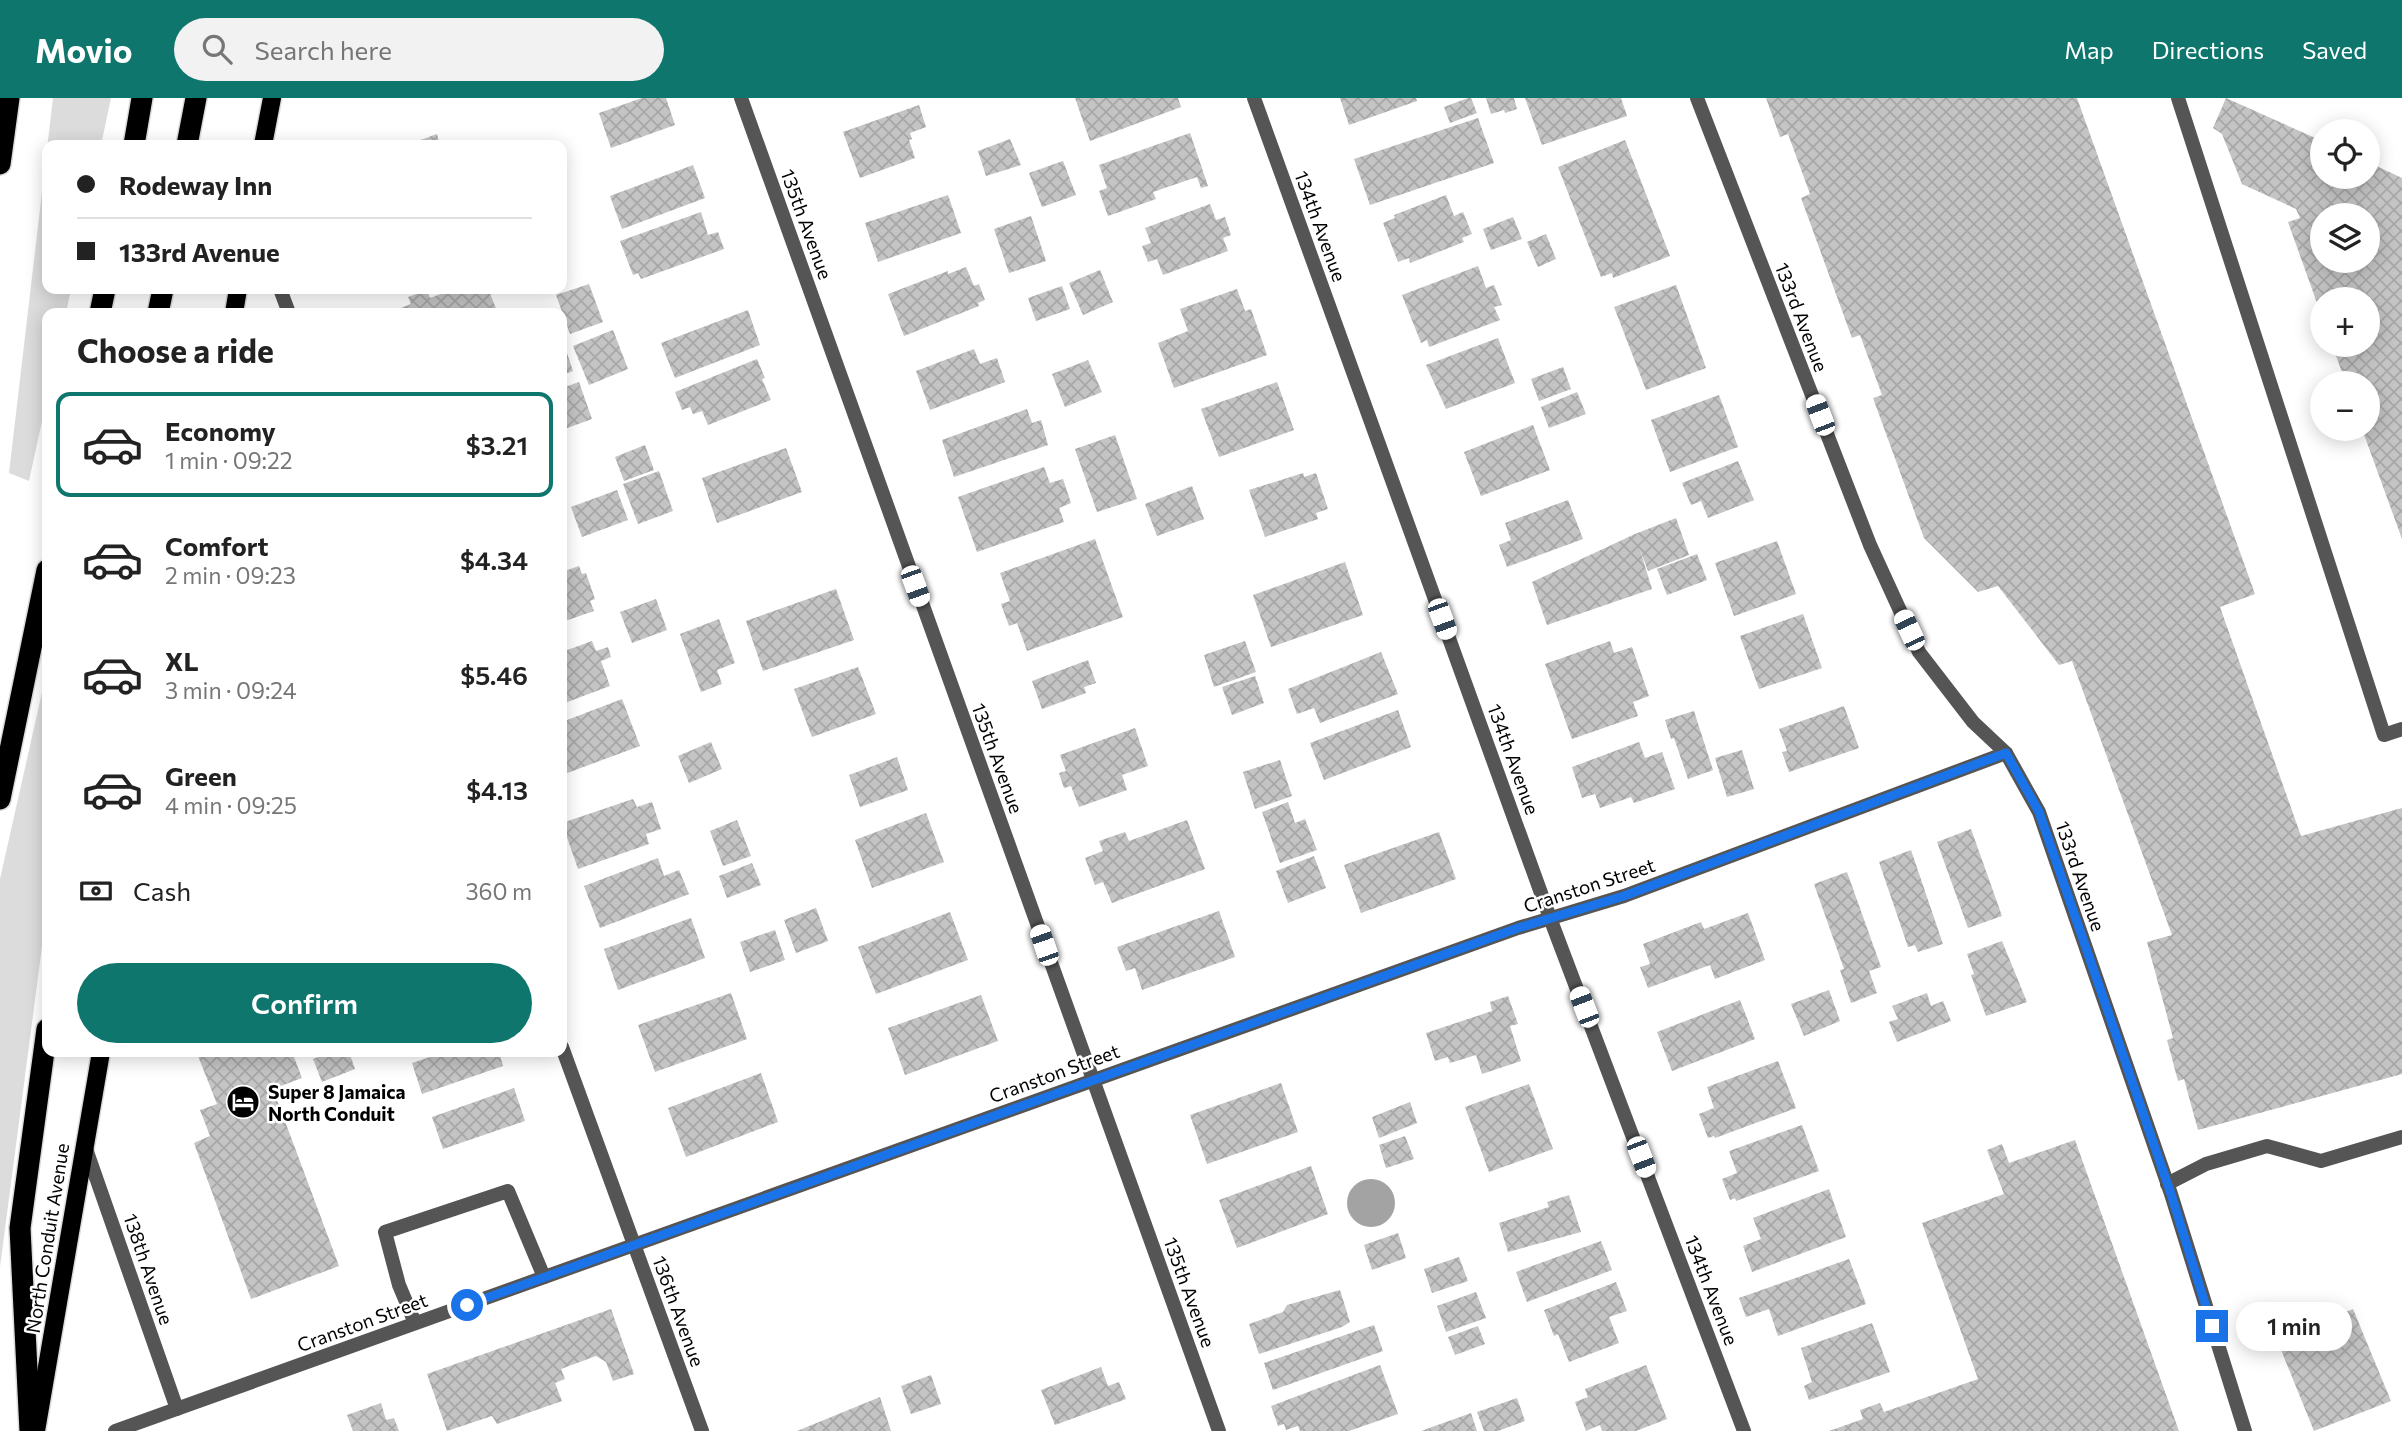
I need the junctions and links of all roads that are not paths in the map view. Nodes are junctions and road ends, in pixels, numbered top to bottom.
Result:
1 (9, 98) edge
2 (142, 98) edge
3 (196, 98) edge
4 (272, 98) edge
5 (741, 98) edge
6 (1254, 98) edge
7 (1697, 98) edge
8 (2178, 98) edge
9 (135, 140) edge
10 (188, 140) edge
11 (264, 140) edge
12 (0, 164) edge
13 (42, 594) edge
14 (2402, 729) edge
15 (2006, 753) junction
16 (0, 799) edge
17 (1550, 918) junction
18 (43, 1057) edge
19 (100, 1057) edge
20 (566, 1057) edge
21 (1093, 1080) junction
22 (2402, 1137) edge
23 (84, 1143) junction
24 (2167, 1184) junction
25 (635, 1244) junction
26 (544, 1277) junction
27 (415, 1323) junction
28 (177, 1409) junction
29 (30, 1431) edge
30 (36, 1431) edge
31 (115, 1431) edge
32 (702, 1431) edge
33 (1219, 1431) edge
34 (1744, 1431) edge
35 (2245, 1431) edge

1 - 12 highway
2 - 9 highway
3 - 10 highway
4 - 11 main road
5 - 21 street, 135th Avenue
6 - 17 street, 134th Avenue
7 - 15 street, 133rd Avenue
8 - 14 street
13 - 16 highway
15 - 17 street, Cranston Street
15 - 24 street, 133rd Avenue
17 - 21 street, Cranston Street
17 - 34 street, 134th Avenue
18 - 29 highway
19 - 23 main road, North Conduit Avenue
20 - 25 street, 136th Avenue
21 - 25 street, Cranston Street
21 - 33 street, 135th Avenue
22 - 24 street
23 - 28 street, 138th Avenue
23 - 30 main road, North Conduit Avenue
24 - 35 street, 133rd Avenue
25 - 26 street, Cranston Street
25 - 32 street, 136th Avenue
26 - 27 street, Cranston Street
26 - 27 street
27 - 28 street, Cranston Street
28 - 31 street, Cranston Street

